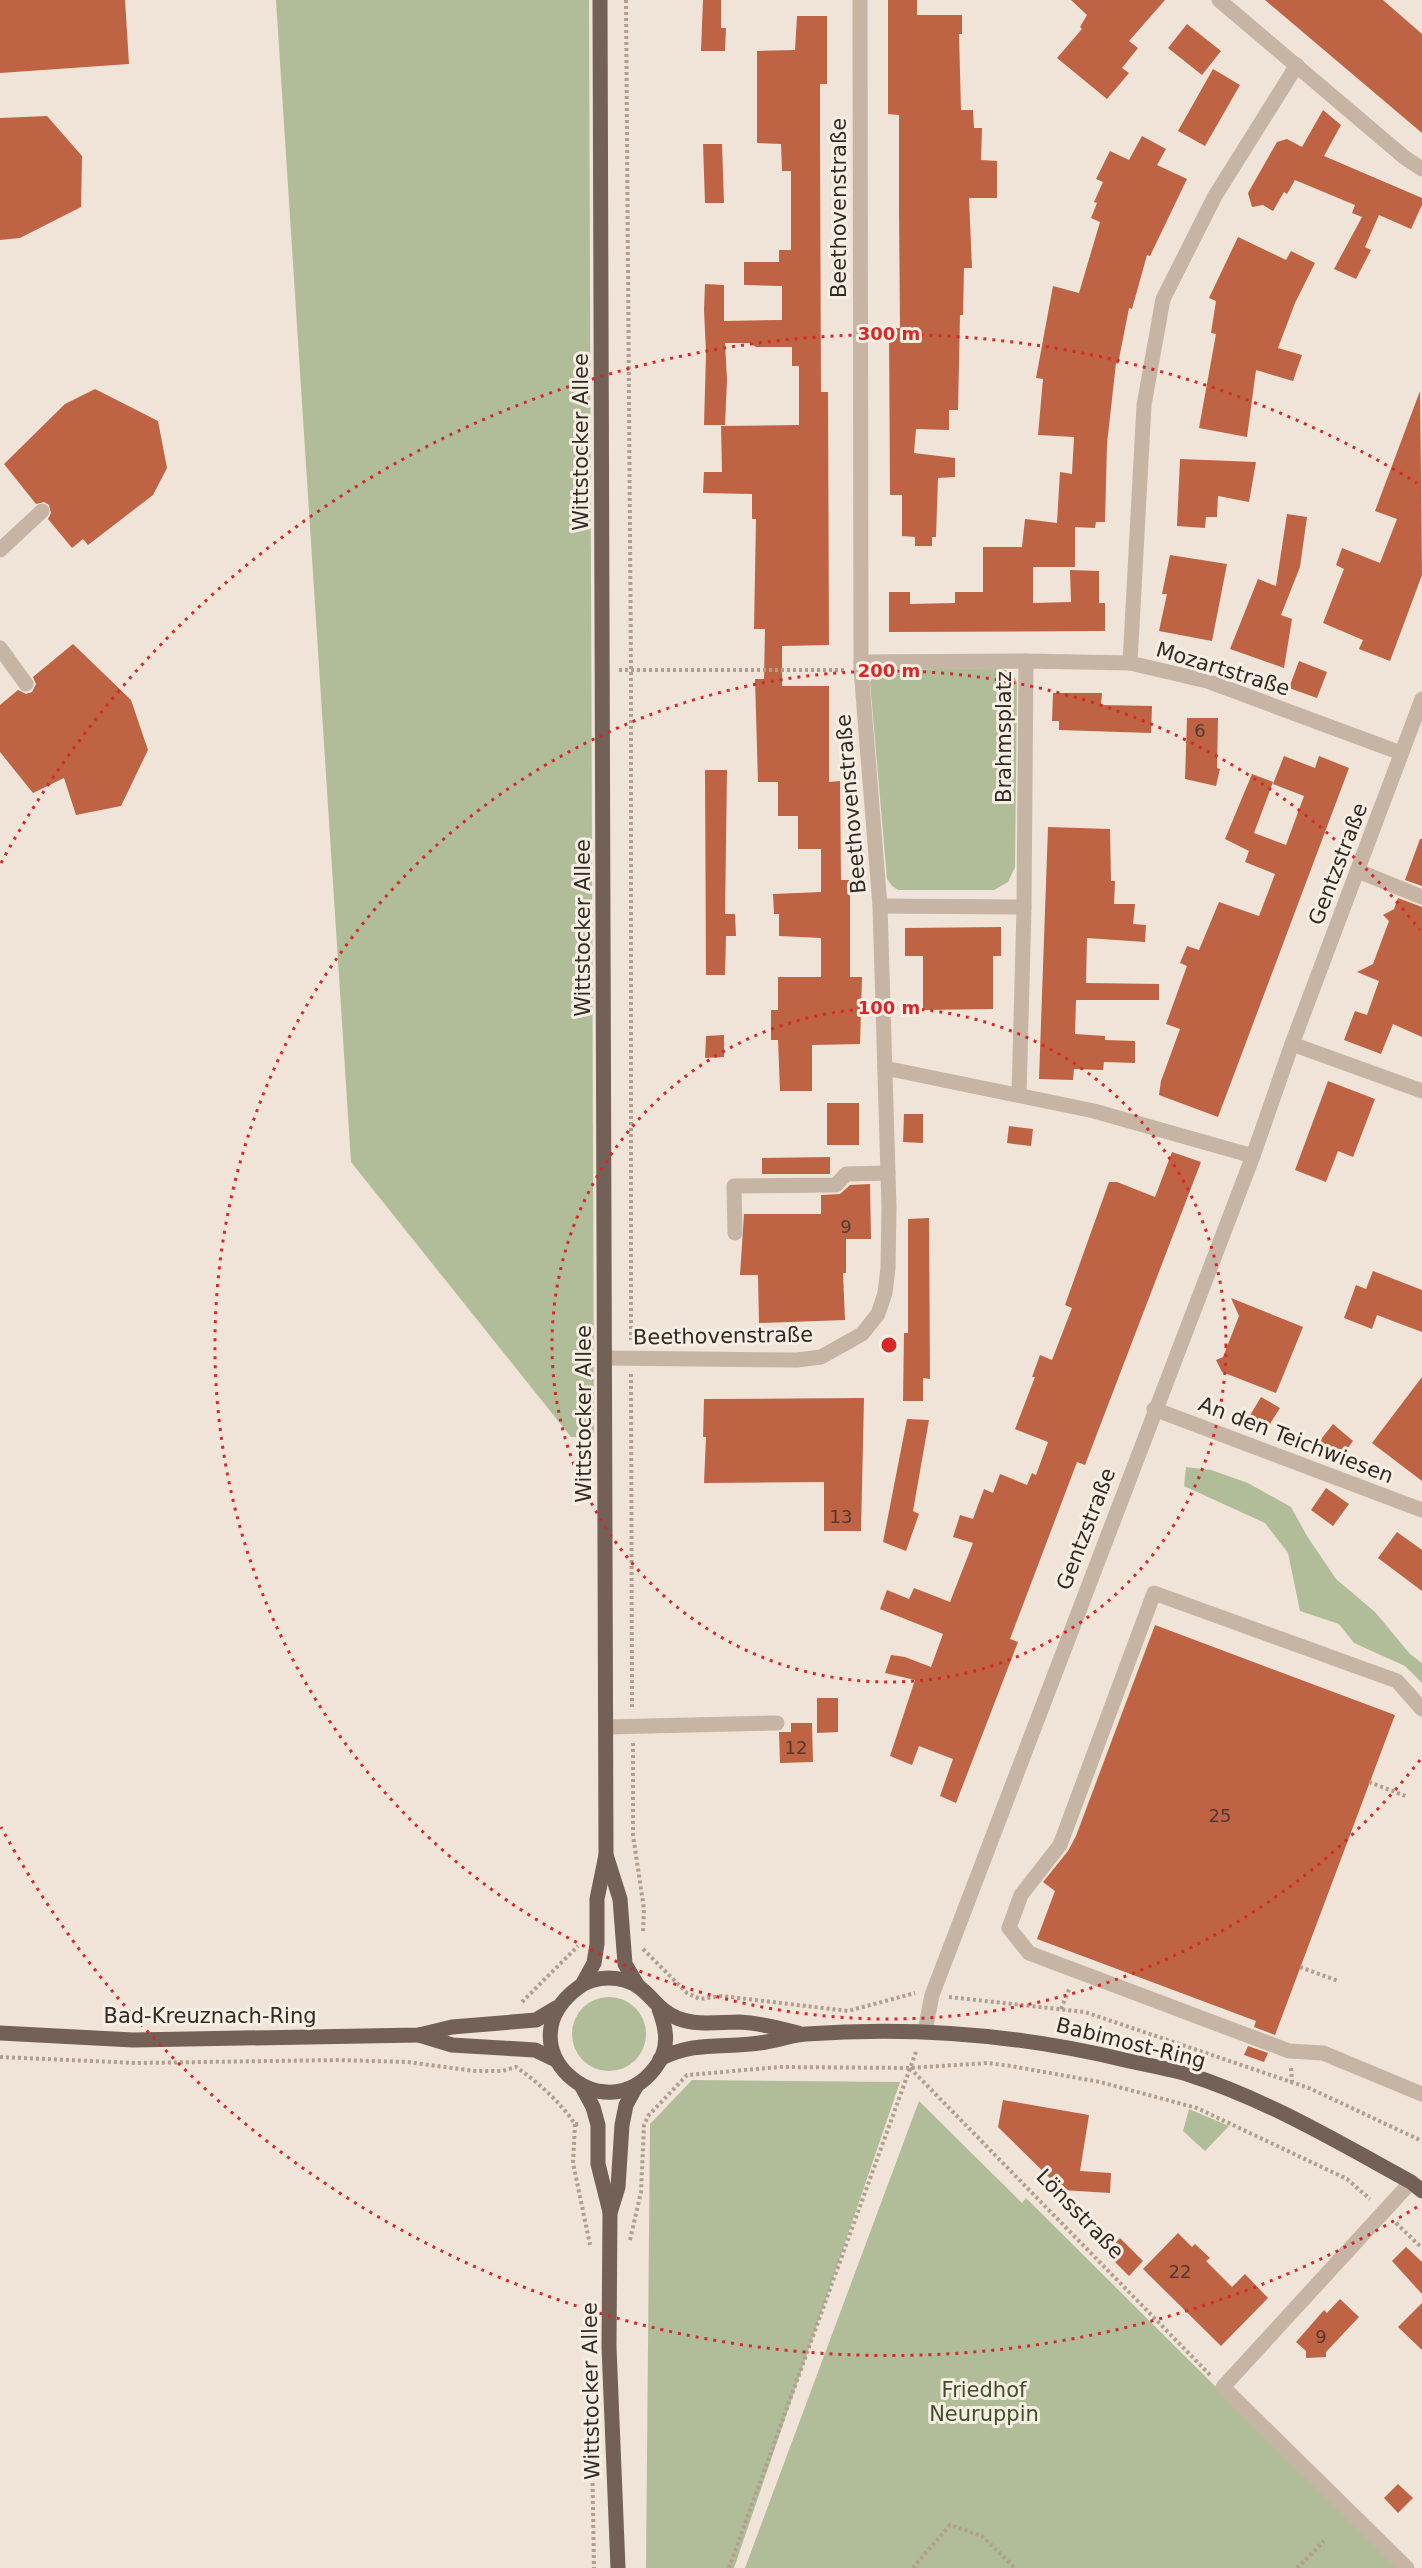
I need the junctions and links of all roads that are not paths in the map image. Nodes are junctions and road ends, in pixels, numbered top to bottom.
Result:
1 (600, 0) edge
2 (860, 0) edge
3 (1219, 0) edge
4 (1297, 65) junction
5 (1422, 169) edge
6 (42, 511) dead end
7 (0, 550) edge
8 (0, 648) edge
9 (1026, 661) junction
10 (1130, 663) junction
11 (861, 666) junction
12 (26, 684) dead end
13 (1422, 699) edge
14 (1415, 738) edge
15 (1401, 753) junction
16 (1358, 871) junction
17 (1422, 897) edge
18 (880, 906) junction
19 (1024, 907) junction
20 (1292, 1044) junction
21 (885, 1068) junction
22 (1422, 1091) edge
23 (1019, 1095) junction
24 (1252, 1156) junction
25 (888, 1173) junction
26 (735, 1233) dead end
27 (605, 1358) junction
28 (1154, 1409) junction
29 (1422, 1510) edge
30 (1422, 1709) edge
31 (777, 1723) dead end
32 (607, 1727) junction
33 (606, 1855) junction
34 (584, 1983) junction
35 (638, 1986) junction
36 (556, 2008) junction
37 (659, 2009) junction
38 (925, 2031) junction
39 (0, 2033) edge
40 (803, 2034) junction
41 (419, 2035) junction
42 (660, 2059) junction
43 (556, 2060) junction
44 (581, 2085) junction
45 (637, 2085) junction
46 (1422, 2094) edge
47 (1417, 2184) edge
48 (610, 2212) junction
49 (618, 2568) edge
50 (1407, 2568) edge

1 - 27 main road, Wittstocker Allee
2 - 11 street, Beethovenstraße
3 - 4 street
4 - 5 street
4 - 10 street
6 - 7 street
8 - 12 street
9 - 10 street, Mozartstraße
9 - 11 street, Brahmsplatz
9 - 19 street, Brahmsplatz
10 - 15 street, Mozartstraße
11 - 18 street, Beethovenstraße
13 - 14 street, Gentzstraße
14 - 15 street, Gentzstraße
15 - 16 street, Gentzstraße
16 - 17 street
16 - 20 street, Gentzstraße
18 - 19 street
18 - 21 street, Beethovenstraße
19 - 23 street, Brahmsplatz
20 - 22 street
20 - 24 street, Gentzstraße
21 - 23 street
21 - 25 street, Beethovenstraße
23 - 24 street
24 - 28 street, Gentzstraße
25 - 26 street
25 - 27 street, Beethovenstraße
27 - 32 main road, Wittstocker Allee
28 - 29 street, An den Teichwiesen
28 - 38 street, Gentzstraße
30 - 46 street
31 - 32 street
32 - 33 main road, Wittstocker Allee
33 - 34 main road
33 - 35 main road, Wittstocker Allee
34 - 35 main road
34 - 36 main road
35 - 37 main road, Wittstocker Allee
36 - 41 main road, Bad-Kreuznach-Ring
36 - 43 main road
37 - 40 main road, Babimost-Ring
37 - 42 main road, Wittstocker Allee
38 - 40 main road, Babimost-Ring
38 - 47 main road, Babimost-Ring
39 - 41 main road, Bad-Kreuznach-Ring
40 - 42 main road, Babimost-Ring
41 - 43 main road, Bad-Kreuznach-Ring
42 - 45 main road, Wittstocker Allee
43 - 44 main road, Wittstocker Allee
44 - 45 main road, Wittstocker Allee
44 - 48 main road, Wittstocker Allee
45 - 48 main road, Wittstocker Allee
47 - 50 street
48 - 49 main road, Wittstocker Allee

